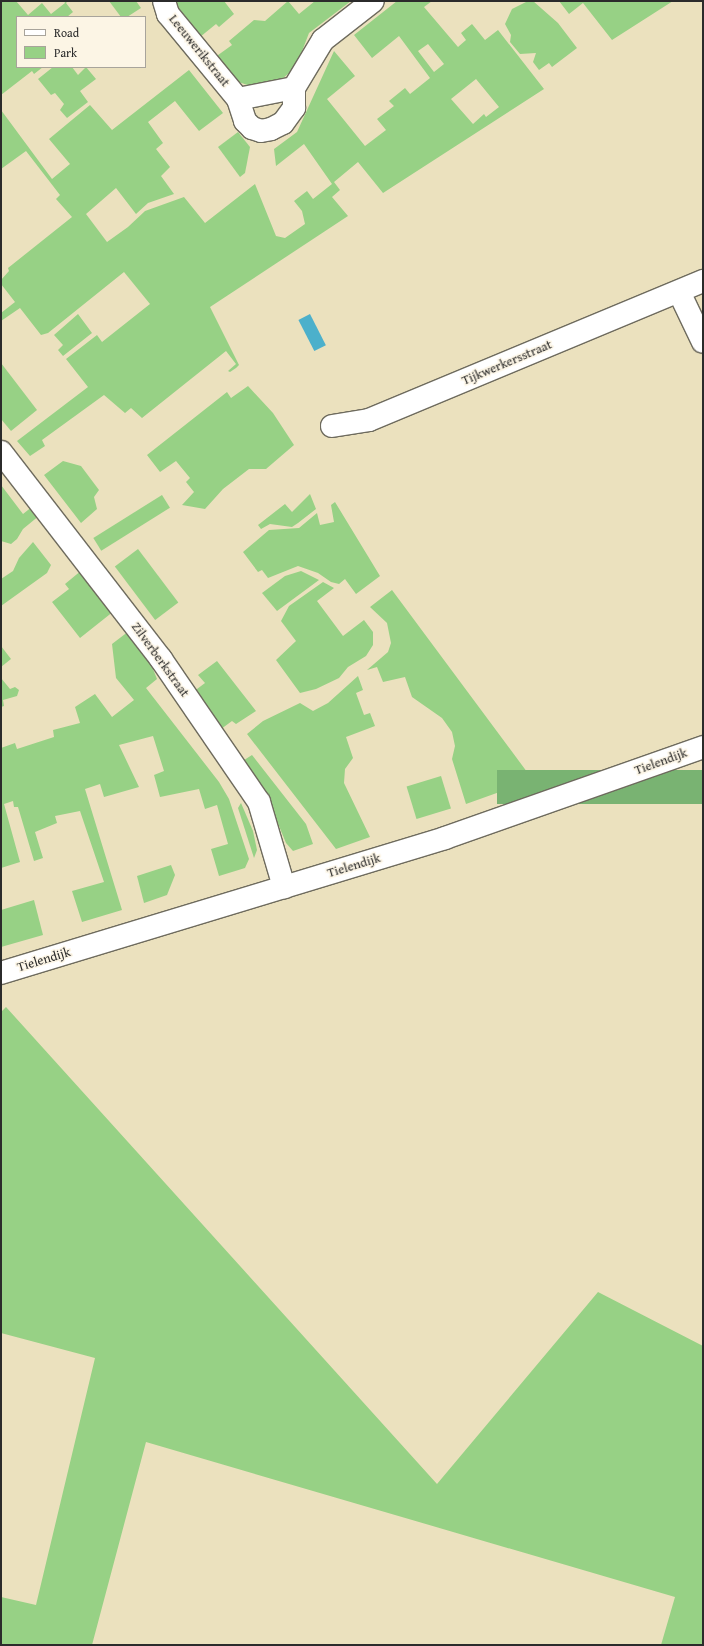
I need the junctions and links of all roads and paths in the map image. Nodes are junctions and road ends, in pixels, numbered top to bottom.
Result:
1 (164, 1) edge
2 (373, 1) edge
3 (294, 88) junction
4 (238, 99) junction
5 (703, 281) edge
6 (679, 292) junction
7 (703, 342) edge
8 (332, 426) dead end
9 (1, 452) edge
10 (703, 747) edge
11 (284, 887) junction
12 (1, 973) edge

1 - 4 street, Leeuwerikstraat
2 - 3 street
3 - 4 street, Leeuwerikstraat
3 - 4 street, Leeuwerikstraat
5 - 6 street, Tijkwerkersstraat
6 - 7 street
6 - 8 street, Tijkwerkersstraat
9 - 11 street, Zilverberkstraat
10 - 11 street, Tielendijk
11 - 12 street, Tielendijk

